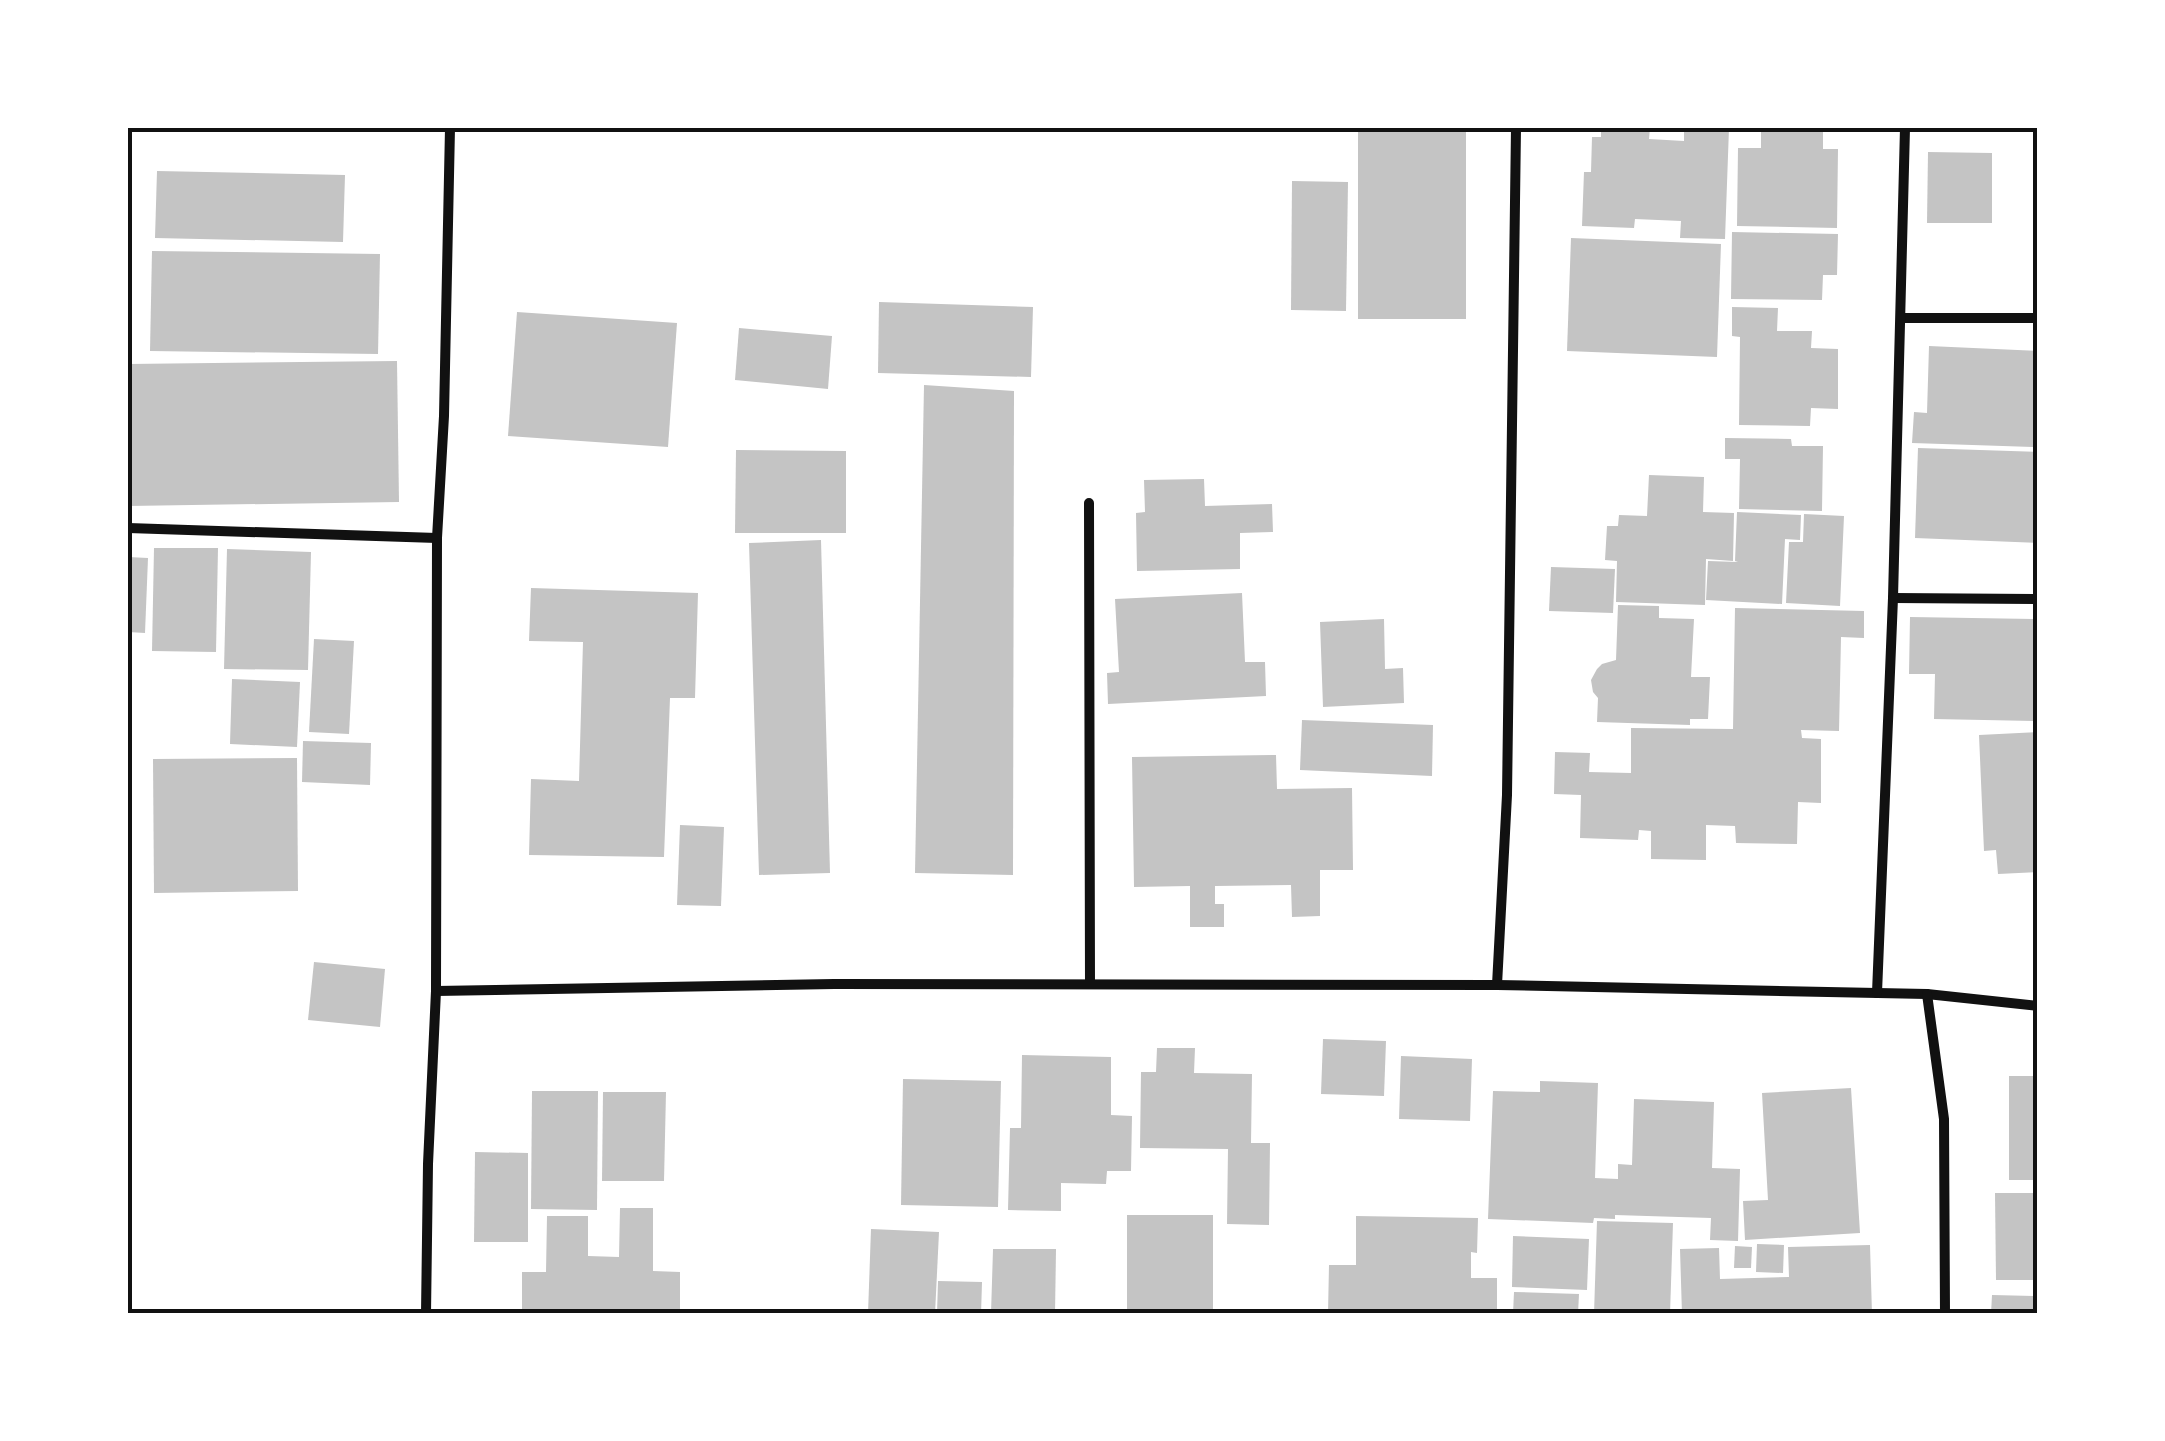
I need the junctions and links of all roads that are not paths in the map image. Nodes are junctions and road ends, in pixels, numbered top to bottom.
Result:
1 (450, 128) edge
2 (1516, 128) edge
3 (1905, 128) edge
4 (1901, 318) junction
5 (2038, 318) edge
6 (1089, 504) dead end
7 (128, 528) edge
8 (436, 538) junction
9 (1893, 598) junction
10 (2038, 599) edge
11 (1090, 984) junction
12 (1497, 985) junction
13 (436, 991) junction
14 (1877, 993) junction
15 (1926, 994) junction
16 (2038, 1006) edge
17 (426, 1314) edge
18 (1946, 1314) edge

1 - 8 street
2 - 12 street
3 - 4 street
4 - 5 street
4 - 9 street
6 - 11 street
7 - 8 street
8 - 13 street
9 - 10 street
9 - 14 street
11 - 12 street
11 - 13 street
12 - 14 street
13 - 17 street
14 - 15 street
15 - 16 street
15 - 18 street

